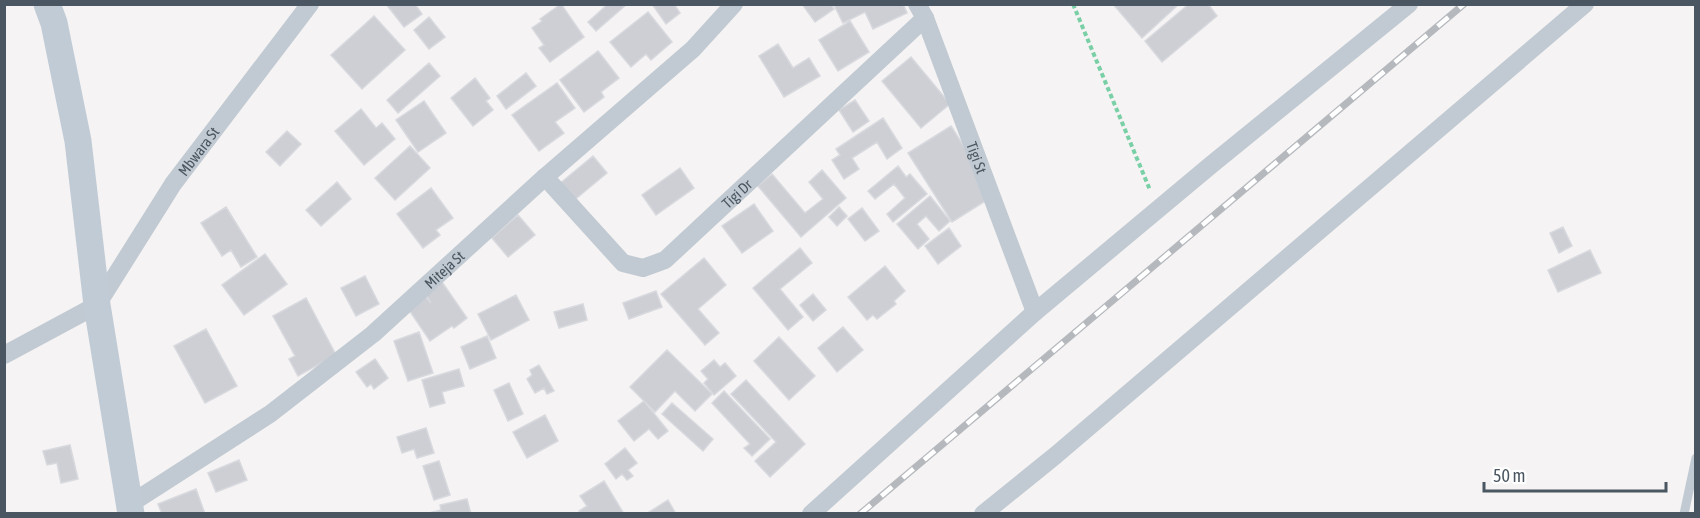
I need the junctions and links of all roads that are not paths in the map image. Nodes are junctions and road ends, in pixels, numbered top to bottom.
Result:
1 (47, 4) edge
2 (310, 4) edge
3 (734, 4) edge
4 (1409, 4) edge
5 (1585, 4) edge
6 (921, 11) edge
7 (545, 177) junction
8 (97, 304) junction
9 (1035, 312) junction
10 (4, 355) edge
11 (1695, 458) edge
12 (130, 509) edge
13 (811, 513) edge
14 (983, 513) edge
15 (1684, 513) edge

1 - 8 street
2 - 8 street, Mbwara St
3 - 7 street, Miteja St
4 - 9 street
5 - 14 street
6 - 7 street, Tigi Dr
6 - 9 street, Tigi St
7 - 12 street, Miteja St
8 - 10 street
8 - 12 street
9 - 13 street
11 - 15 lane

